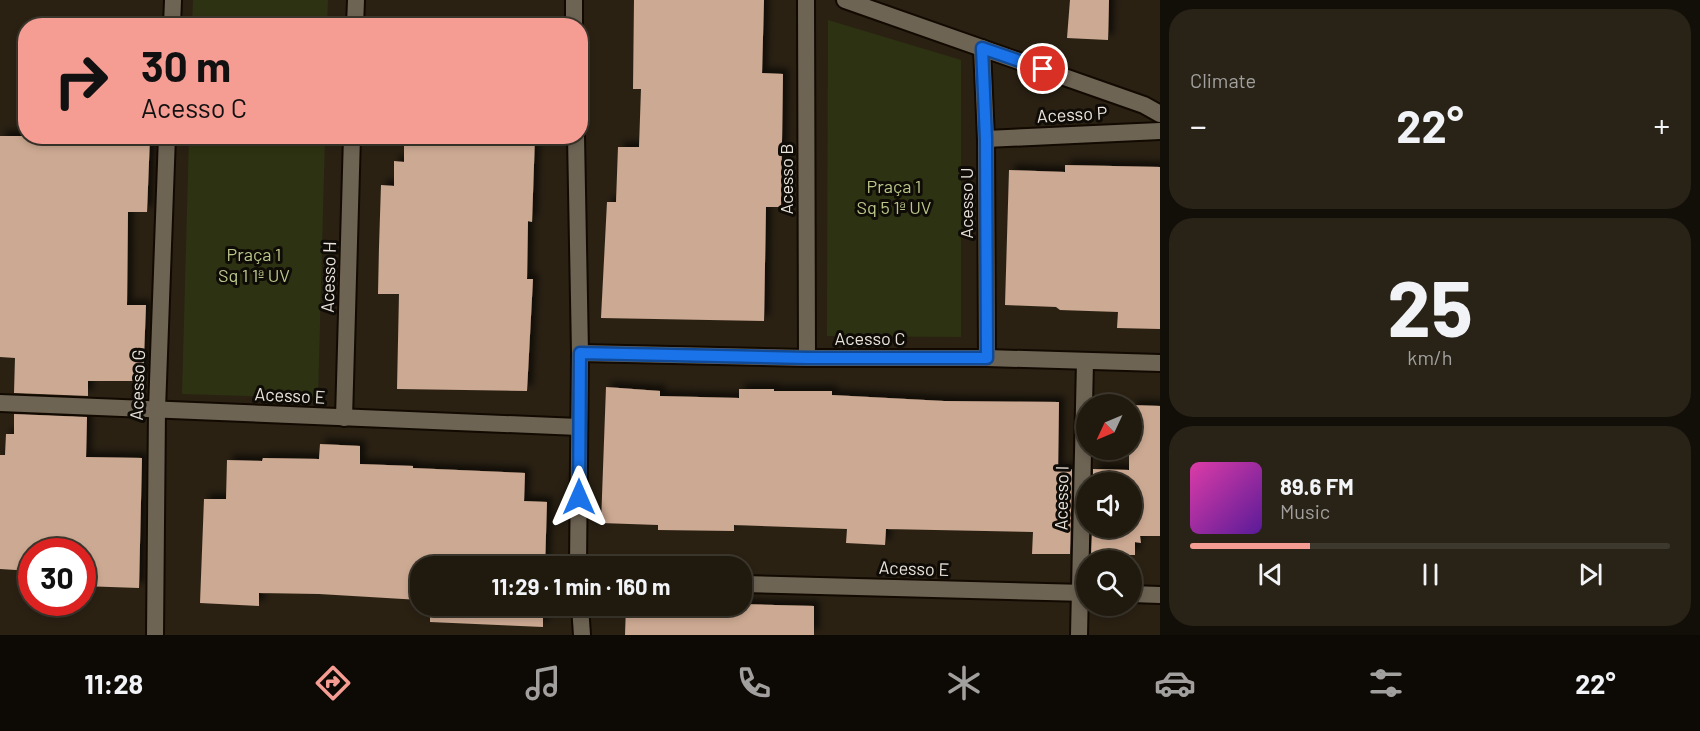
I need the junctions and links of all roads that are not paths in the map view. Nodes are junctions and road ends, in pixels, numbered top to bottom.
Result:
1 (173, 0) edge
2 (356, 0) edge
3 (574, 0) edge
4 (806, 0) edge
5 (845, 0) edge
6 (172, 18) edge
7 (355, 18) edge
8 (574, 18) edge
9 (982, 48) junction
10 (1160, 114) edge
11 (1160, 130) edge
12 (986, 139) junction
13 (167, 144) edge
14 (352, 144) edge
15 (576, 144) edge
16 (580, 353) junction
17 (807, 358) junction
18 (987, 358) junction
19 (1085, 361) junction
20 (1160, 363) edge
21 (0, 403) edge
22 (157, 409) junction
23 (344, 418) junction
24 (579, 427) junction
25 (1083, 550) edge
26 (578, 556) edge
27 (752, 584) edge
28 (1076, 593) edge
29 (1142, 594) edge
30 (1160, 595) edge
31 (581, 616) edge
32 (1081, 616) edge
33 (155, 635) edge
34 (582, 635) edge
35 (1079, 635) edge

1 - 6 street
2 - 7 street
3 - 8 street
4 - 17 street, Acesso B
5 - 9 street
9 - 10 street
9 - 12 street, Acesso U
11 - 12 street, Acesso P
12 - 18 street, Acesso U
13 - 22 street, Acesso G
14 - 23 street, Acesso H
15 - 16 street
16 - 17 street, Acesso C
16 - 24 street
17 - 18 street, Acesso C
18 - 19 street, Acesso C
19 - 20 street, Acesso C
19 - 25 street, Acesso I
21 - 22 street, Acesso E
22 - 23 street, Acesso E
22 - 33 street, Acesso G
23 - 24 street, Acesso E
24 - 26 street
27 - 28 street, Acesso E
29 - 30 street
31 - 34 street
32 - 35 street, Acesso I

